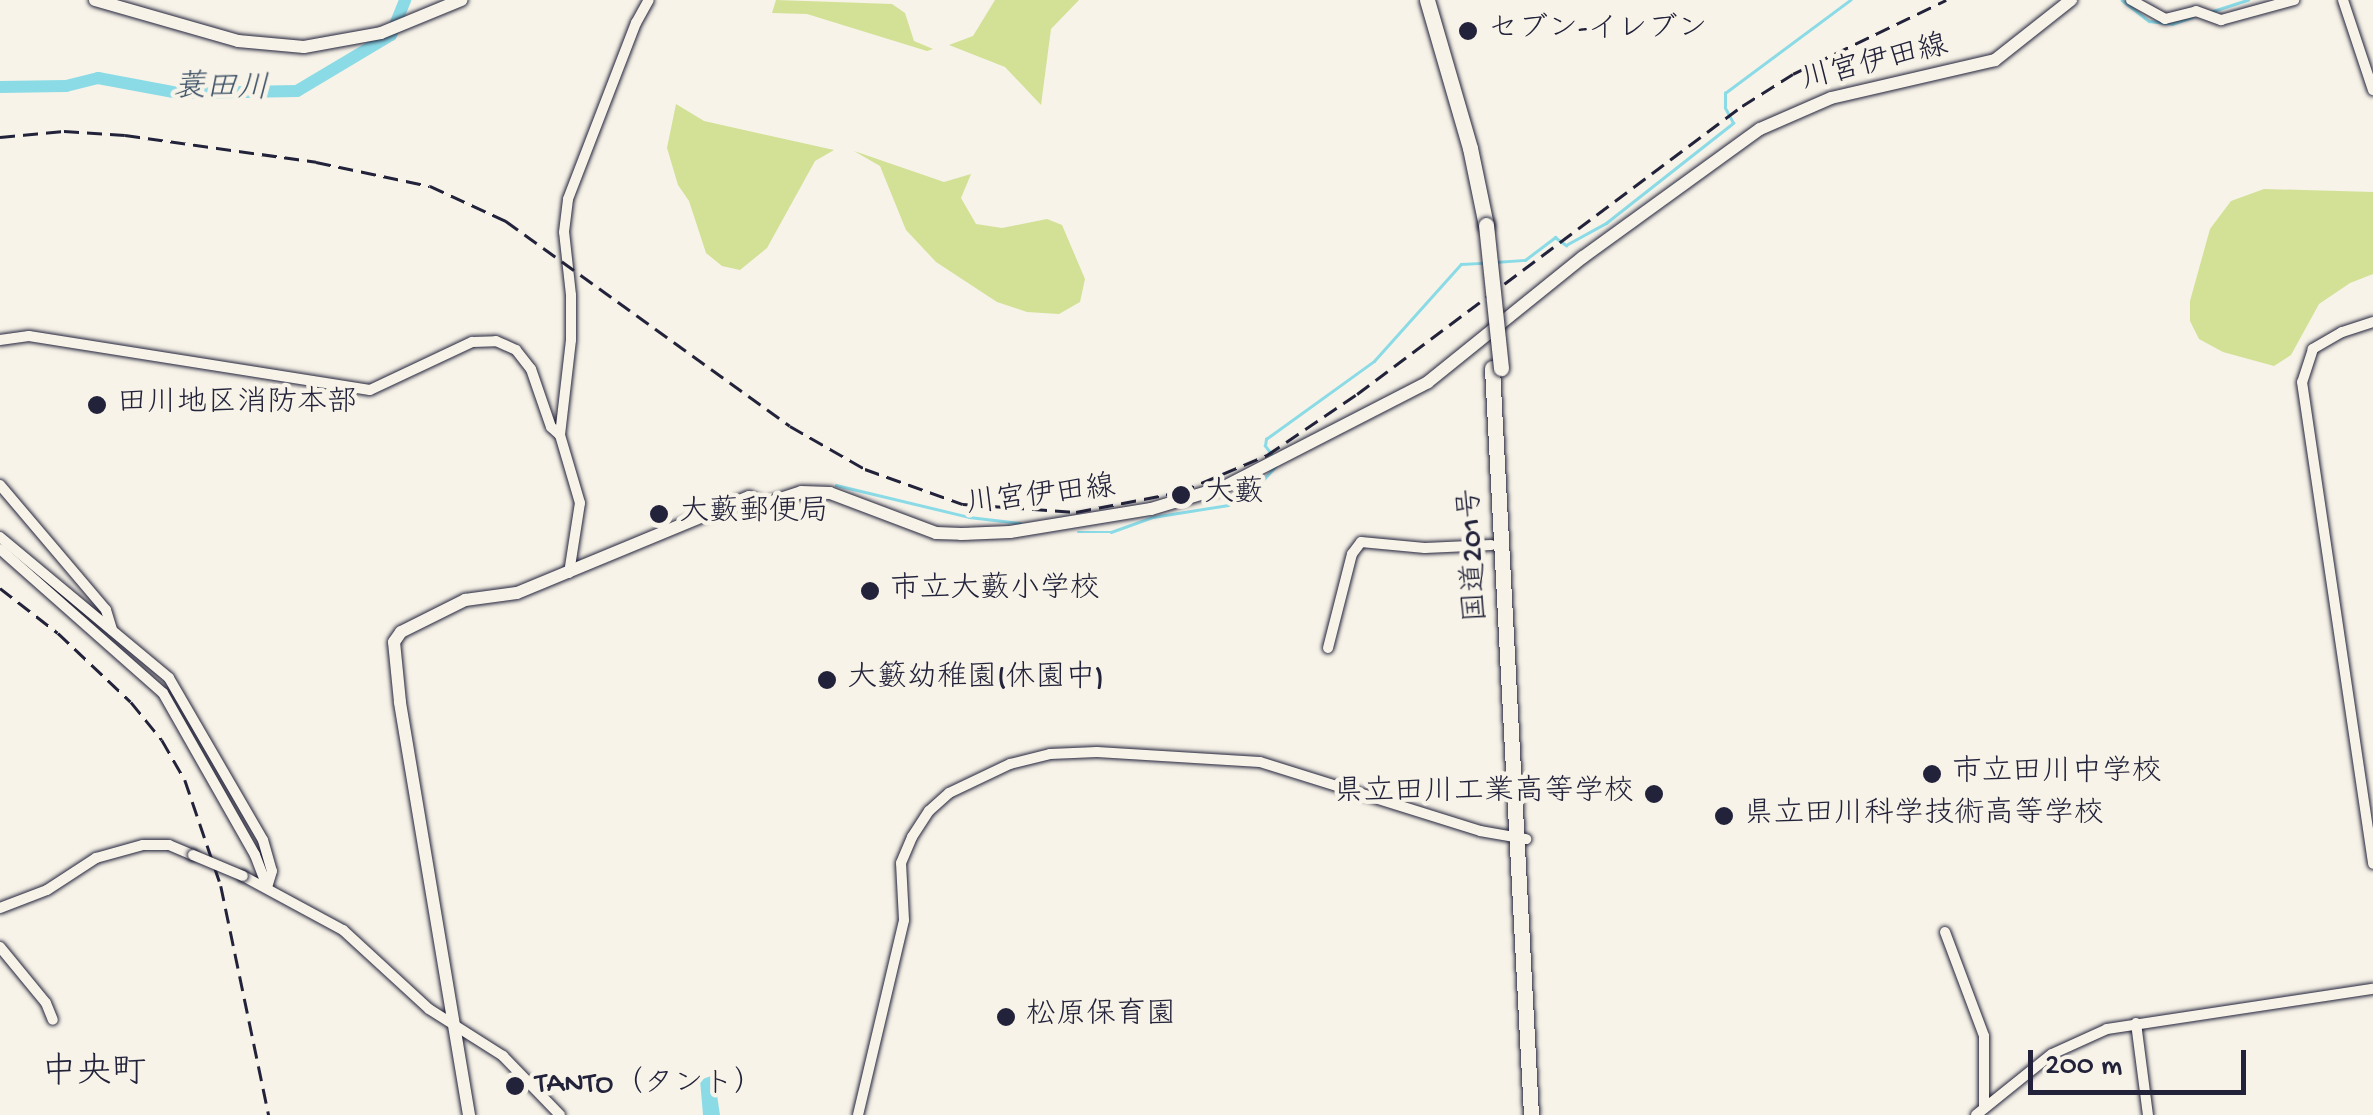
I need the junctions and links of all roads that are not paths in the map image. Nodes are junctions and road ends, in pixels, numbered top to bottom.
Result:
1 (95, 0) edge
2 (461, 0) edge
3 (649, 0) edge
4 (1419, 0) edge
5 (1427, 0) edge
6 (2071, 0) edge
7 (2131, 0) edge
8 (2294, 0) edge
9 (2344, 0) edge
10 (2373, 90) edge
11 (1482, 225) junction
12 (2373, 322) edge
13 (0, 340) edge
14 (560, 435) junction
15 (0, 485) edge
16 (0, 537) edge
17 (1491, 544) dead end
18 (0, 549) edge
19 (569, 573) junction
20 (102, 605) junction
21 (94, 622) junction
22 (113, 631) junction
23 (1328, 648) dead end
24 (204, 748) junction
25 (1521, 838) junction
26 (2373, 864) edge
27 (267, 888) junction
28 (0, 908) edge
29 (1945, 932) dead end
30 (0, 947) edge
31 (2373, 989) edge
32 (53, 1020) dead end
33 (2136, 1023) junction
34 (456, 1030) junction
35 (1980, 1112) edge
36 (468, 1115) edge
37 (560, 1115) edge
38 (858, 1115) edge
39 (1531, 1115) edge
40 (1539, 1115) edge
41 (2148, 1115) edge

1 - 2 main road
3 - 14 street
4 - 11 highway, 国道201号
5 - 11 highway, 国道201号
6 - 19 main road, 川宮伊田線
7 - 8 street
9 - 10 street
11 - 25 highway, 国道201号
12 - 26 street
13 - 14 street
14 - 19 street
15 - 20 street
16 - 21 street
17 - 23 street
18 - 21 street
19 - 34 main road, 川宮伊田線
20 - 21 street
20 - 22 street
21 - 22 street
21 - 24 street
22 - 24 street
24 - 27 street
25 - 38 street
25 - 39 highway, 国道201号
25 - 40 highway, 国道201号
27 - 28 street, bridge
27 - 34 street
29 - 35 street
30 - 32 street
31 - 33 street
33 - 35 street
33 - 41 street
34 - 36 main road, 川宮伊田線
34 - 37 street

